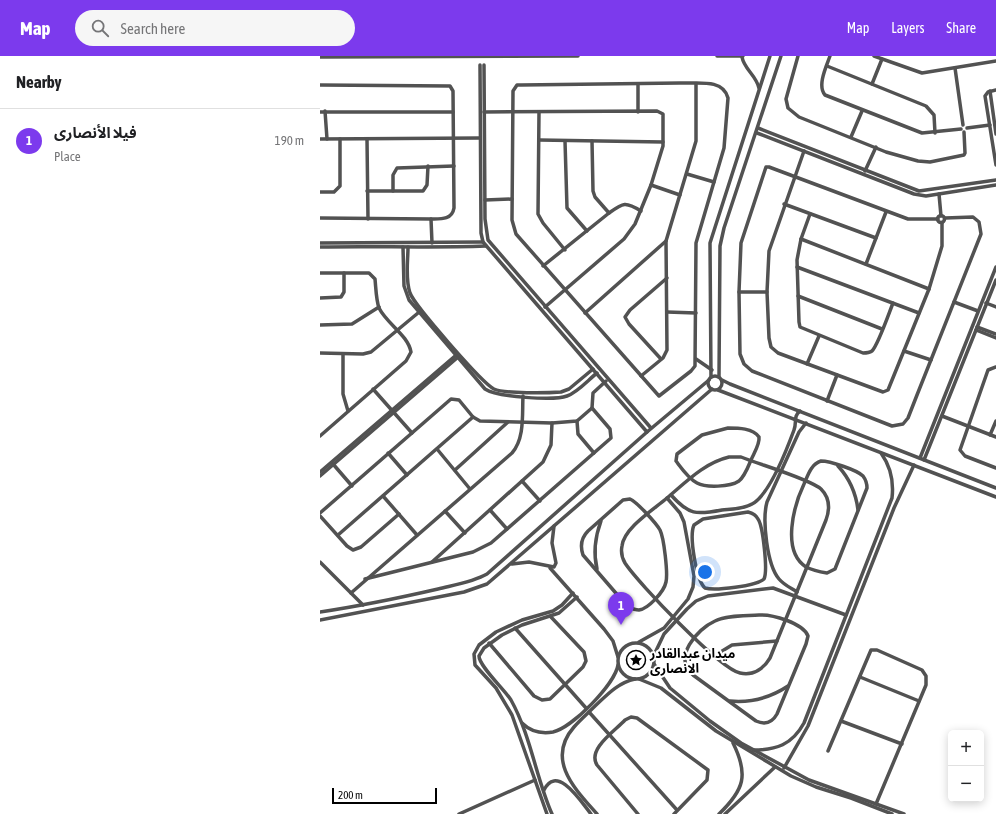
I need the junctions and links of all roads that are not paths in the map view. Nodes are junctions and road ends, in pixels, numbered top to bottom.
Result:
1 (578, 56) edge
2 (717, 56) edge
3 (743, 56) edge
4 (770, 56) edge
5 (781, 56) edge
6 (798, 56) edge
7 (830, 56) edge
8 (874, 56) edge
9 (320, 57) edge
10 (882, 60) junction
11 (996, 61) edge
12 (482, 65) dead end
13 (827, 66) junction
14 (956, 68) junction
15 (638, 84) junction
16 (696, 84) junction
17 (872, 84) junction
18 (320, 85) edge
19 (759, 89) junction
20 (996, 90) edge
21 (990, 91) junction
22 (482, 92) junction
23 (325, 111) junction
24 (862, 111) junction
25 (320, 112) edge
26 (453, 112) junction
27 (484, 112) junction
28 (512, 112) junction
29 (539, 112) junction
30 (638, 112) junction
31 (995, 120) edge
32 (990, 125) junction
33 (758, 128) junction
34 (964, 130) junction
35 (757, 133) junction
36 (935, 133) junction
37 (996, 134) edge
38 (851, 137) junction
39 (480, 138) junction
40 (320, 139) edge
41 (327, 139) junction
42 (340, 139) junction
43 (366, 139) junction
44 (453, 139) junction
45 (539, 140) junction
46 (565, 141) junction
47 (592, 141) junction
48 (663, 142) junction
49 (876, 147) junction
50 (804, 151) junction
51 (480, 156) junction
52 (484, 156) junction
53 (833, 158) junction
54 (995, 158) edge
55 (831, 162) junction
56 (996, 165) edge
57 (428, 166) junction
58 (454, 166) junction
59 (865, 171) junction
60 (686, 174) junction
61 (794, 177) junction
62 (996, 180) edge
63 (892, 181) junction
64 (714, 182) junction
65 (983, 182) junction
66 (651, 185) junction
67 (890, 185) junction
68 (996, 185) edge
69 (984, 187) junction
70 (367, 191) junction
71 (393, 191) junction
72 (320, 192) edge
73 (939, 194) junction
74 (680, 195) junction
75 (512, 199) junction
76 (485, 200) junction
77 (784, 204) junction
78 (641, 211) junction
79 (886, 212) junction
80 (609, 213) junction
81 (810, 214) junction
82 (320, 218) edge
83 (941, 218) junction
84 (368, 219) junction
85 (431, 219) junction
86 (481, 219) junction
87 (486, 219) junction
88 (715, 226) junction
89 (724, 228) junction
90 (587, 231) junction
91 (876, 238) junction
92 (801, 239) junction
93 (666, 241) junction
94 (320, 243) edge
95 (432, 243) junction
96 (468, 244) junction
97 (485, 244) junction
98 (417, 245) junction
99 (320, 247) edge
100 (403, 247) junction
101 (408, 247) junction
102 (565, 250) junction
103 (505, 264) junction
104 (866, 264) junction
105 (543, 266) junction
106 (996, 266) edge
107 (797, 267) junction
108 (320, 273) edge
109 (344, 273) junction
110 (667, 278) junction
111 (996, 280) edge
112 (929, 289) junction
113 (566, 290) junction
114 (739, 292) junction
115 (767, 292) junction
116 (798, 296) junction
117 (320, 298) edge
118 (954, 302) junction
119 (893, 303) junction
120 (986, 303) junction
121 (379, 307) junction
122 (545, 307) junction
123 (996, 307) edge
124 (978, 311) junction
125 (667, 312) junction
126 (418, 313) junction
127 (585, 313) junction
128 (696, 313) junction
129 (919, 313) junction
130 (320, 325) edge
131 (882, 328) junction
132 (976, 329) junction
133 (397, 331) junction
134 (439, 334) junction
135 (996, 334) edge
136 (819, 336) junction
137 (996, 338) edge
138 (964, 348) junction
139 (968, 349) junction
140 (904, 351) junction
141 (320, 353) edge
142 (342, 354) junction
143 (456, 357) junction
144 (661, 359) junction
145 (696, 359) junction
146 (931, 360) junction
147 (807, 364) junction
148 (996, 367) edge
149 (593, 369) junction
150 (712, 370) junction
151 (597, 373) junction
152 (837, 375) junction
153 (641, 376) junction
154 (710, 378) junction
155 (720, 378) junction
156 (609, 380) junction
157 (605, 383) junction
158 (373, 389) junction
159 (712, 389) junction
160 (718, 390) junction
161 (500, 393) junction
162 (523, 396) junction
163 (827, 401) junction
164 (781, 403) junction
165 (592, 408) junction
166 (348, 411) junction
167 (392, 411) junction
168 (800, 411) junction
169 (777, 412) junction
170 (942, 416) junction
171 (473, 418) junction
172 (795, 419) junction
173 (576, 421) junction
174 (996, 421) edge
175 (508, 422) junction
176 (522, 422) junction
177 (552, 423) junction
178 (806, 423) junction
179 (967, 426) junction
180 (651, 428) junction
181 (647, 432) junction
182 (412, 433) junction
183 (860, 435) junction
184 (990, 435) junction
185 (320, 436) edge
186 (996, 438) edge
187 (873, 439) junction
188 (926, 441) junction
189 (856, 443) junction
190 (931, 443) junction
191 (437, 448) junction
192 (869, 448) junction
193 (388, 453) junction
194 (594, 453) junction
195 (881, 453) junction
196 (622, 455) junction
197 (922, 459) junction
198 (751, 461) junction
199 (626, 462) junction
200 (333, 464) junction
201 (611, 464) junction
202 (837, 465) junction
203 (914, 465) junction
204 (996, 468) edge
205 (455, 470) junction
206 (616, 470) junction
207 (776, 470) junction
208 (320, 472) edge
209 (780, 472) junction
210 (407, 475) junction
211 (320, 476) edge
212 (690, 478) junction
213 (522, 481) junction
214 (805, 481) junction
215 (352, 486) junction
216 (996, 488) edge
217 (470, 489) junction
218 (383, 496) junction
219 (669, 497) junction
220 (996, 497) edge
221 (540, 500) junction
222 (747, 506) junction
223 (446, 510) junction
224 (490, 510) junction
225 (858, 511) junction
226 (748, 512) junction
227 (320, 514) edge
228 (399, 514) junction
229 (702, 514) junction
230 (647, 515) junction
231 (703, 518) junction
232 (602, 520) junction
233 (554, 526) junction
234 (507, 529) junction
235 (465, 533) junction
236 (338, 535) junction
237 (417, 535) junction
238 (686, 536) junction
239 (692, 536) junction
240 (320, 562) edge
241 (432, 563) junction
242 (511, 564) junction
243 (806, 567) junction
244 (550, 568) junction
245 (598, 571) junction
246 (365, 580) junction
247 (699, 581) junction
248 (694, 582) junction
249 (761, 582) junction
250 (762, 588) junction
251 (435, 589) junction
252 (351, 593) junction
253 (573, 593) junction
254 (796, 594) junction
255 (436, 597) junction
256 (577, 597) junction
257 (655, 598) junction
258 (363, 605) junction
259 (320, 612) edge
260 (845, 615) junction
261 (551, 617) junction
262 (851, 617) junction
263 (675, 619) junction
264 (320, 620) edge
265 (785, 621) junction
266 (515, 628) junction
267 (694, 638) junction
268 (777, 641) junction
269 (639, 642) junction
270 (490, 643) junction
271 (654, 655) junction
272 (714, 656) junction
273 (618, 657) junction
274 (654, 664) junction
275 (618, 665) junction
276 (860, 677) junction
277 (637, 679) junction
278 (565, 684) junction
279 (789, 686) junction
280 (730, 701) junction
281 (919, 701) junction
282 (586, 708) junction
283 (589, 712) junction
284 (841, 721) junction
285 (521, 723) junction
286 (610, 735) junction
287 (733, 742) junction
288 (902, 744) junction
289 (753, 750) junction
290 (828, 751) dead end
291 (776, 767) junction
292 (784, 768) junction
293 (535, 780) junction
294 (544, 790) junction
295 (876, 804) junction
296 (677, 810) junction
297 (459, 814) edge
298 (547, 814) edge
299 (552, 814) edge
300 (591, 814) edge
301 (597, 814) edge
302 (638, 814) edge
303 (674, 814) edge
304 (718, 814) edge
305 (725, 814) edge
306 (892, 814) edge
307 (904, 814) edge

1 - 9 street
2 - 3 street
3 - 19 street
4 - 19 street
5 - 33 street
6 - 38 street
7 - 13 street
8 - 10 street
10 - 14 street
10 - 17 street
11 - 14 street
12 - 22 street
13 - 17 street
13 - 24 street
14 - 34 street
15 - 16 street
15 - 28 street
15 - 30 street
16 - 60 street
16 - 64 street
17 - 36 street
18 - 26 street
19 - 88 street
20 - 21 street
21 - 31 street
21 - 32 street
22 - 27 street
22 - 39 street
23 - 25 street
23 - 26 street
23 - 41 street
24 - 36 street
24 - 38 street
26 - 44 street
27 - 28 street
27 - 52 street
28 - 29 street
28 - 75 street
29 - 30 street
29 - 45 street
30 - 48 street
31 - 37 street
32 - 34 street
32 - 54 street
33 - 35 street
33 - 53 street
34 - 36 street
34 - 49 street
35 - 50 street
35 - 89 street
38 - 49 street
39 - 44 street
39 - 51 street
40 - 41 street
41 - 42 street
42 - 43 street
42 - 72 street
43 - 44 street
43 - 70 street
44 - 58 street
45 - 46 street
45 - 102 street
46 - 47 street
46 - 90 street
47 - 48 street
47 - 80 street
48 - 66 street
49 - 59 street
50 - 55 street
50 - 61 street
51 - 52 street
51 - 86 street
52 - 76 street
53 - 55 street
53 - 59 street
54 - 56 street
55 - 67 street
57 - 58 street
57 - 71 street
57 - 71 street
58 - 85 street
59 - 63 street
60 - 64 street
60 - 74 street
61 - 77 street
61 - 79 street
61 - 114 street
62 - 65 street
63 - 65 street
63 - 67 street
64 - 128 street
65 - 69 street
66 - 74 street
66 - 78 street
67 - 73 street
68 - 69 street
69 - 73 street
70 - 71 street
70 - 84 street
73 - 83 street
74 - 93 street
75 - 76 street
75 - 105 street
76 - 87 street
77 - 81 street
77 - 115 street
78 - 80 street
78 - 113 street
79 - 83 street
79 - 91 street
80 - 90 street
81 - 91 street
81 - 92 street
82 - 84 street
83 - 112 street
83 - 118 street
84 - 85 street
85 - 95 street
86 - 87 street
86 - 97 street
87 - 103 street
88 - 89 street
88 - 150 street
89 - 155 street
90 - 102 street
91 - 104 street
92 - 104 street
92 - 107 street
93 - 110 street
93 - 127 street
94 - 98 street
95 - 96 street
95 - 98 street
96 - 97 street
96 - 98 street
97 - 103 street
98 - 101 street
99 - 100 street
100 - 101 street
100 - 126 street
101 - 134 street
102 - 105 street
103 - 122 street
103 - 149 street
104 - 112 street
105 - 113 street
106 - 124 street
107 - 116 street
107 - 119 street
108 - 109 street
109 - 117 street
109 - 121 street
110 - 125 street
110 - 144 street
111 - 120 street
112 - 129 street
113 - 122 street
113 - 127 street
114 - 115 street
114 - 163 street
115 - 147 street
116 - 131 street
116 - 136 street
118 - 124 street
118 - 146 street
119 - 129 street
119 - 131 street
120 - 123 street
120 - 132 street
121 - 130 street
121 - 133 street
122 - 156 street
124 - 138 street
125 - 128 street
125 - 144 street
126 - 133 street
126 - 134 street
127 - 153 street
128 - 145 street
129 - 140 street
131 - 136 street
132 - 135 street
132 - 137 street
132 - 139 street
133 - 142 street
133 - 158 street
134 - 143 street
134 - 161 street
136 - 147 street
138 - 139 street
138 - 188 street
139 - 170 street
140 - 146 street
140 - 152 street
141 - 142 street
142 - 166 street
143 - 161 street
143 - 167 street
144 - 153 street
145 - 150 street
145 - 153 street
146 - 163 street
147 - 152 street
148 - 179 street
149 - 151 street
149 - 161 street
150 - 154 street
151 - 157 street
151 - 162 street
152 - 163 street
154 - 155 street
154 - 159 street
154 - 180 street
155 - 160 street
155 - 164 street
156 - 157 street
156 - 180 street
157 - 165 street
157 - 181 street
158 - 166 street
158 - 167 street
159 - 160 street
159 - 199 street
160 - 169 street
161 - 162 street
162 - 176 street
164 - 168 street
164 - 169 street
165 - 173 street
165 - 194 street
166 - 185 street
167 - 182 street
167 - 200 street
167 - 208 street
168 - 172 street
168 - 183 street
169 - 172 street
170 - 179 street
170 - 190 street
171 - 175 street
171 - 182 street
171 - 191 street
172 - 178 street
172 - 207 street
173 - 177 street
173 - 194 street
174 - 184 street
175 - 176 street
175 - 205 street
176 - 177 street
176 - 217 street
177 - 213 street
178 - 189 street
178 - 209 street
179 - 184 street
179 - 204 street
180 - 181 street
181 - 196 street
182 - 193 street
183 - 187 street
183 - 189 street
184 - 186 street
187 - 192 street
187 - 197 street
188 - 190 street
188 - 197 street
189 - 192 street
190 - 197 street
191 - 205 street
191 - 210 street
192 - 195 street
193 - 210 street
193 - 215 street
194 - 221 street
195 - 203 street
195 - 260 street
196 - 199 street
196 - 201 street
197 - 216 street
198 - 207 street
198 - 212 street
198 - 212 street
198 - 212 street
199 - 206 street
200 - 211 street
200 - 215 street
201 - 206 street
201 - 251 street
202 - 214 street
202 - 225 street
202 - 225 street
203 - 220 street
203 - 262 street
205 - 217 street
206 - 233 street
207 - 209 street
207 - 222 street
209 - 214 street
209 - 254 street
210 - 218 street
212 - 219 street
213 - 221 street
213 - 224 street
214 - 243 street
214 - 243 street
215 - 227 street
217 - 223 street
218 - 228 street
218 - 236 street
219 - 229 street
219 - 230 street
219 - 238 street
221 - 234 street
222 - 226 street
222 - 229 street
223 - 235 street
223 - 237 street
224 - 234 street
224 - 235 street
225 - 243 street
226 - 231 street
226 - 249 street
227 - 236 street
228 - 236 street
228 - 237 street
229 - 231 street
230 - 232 street
230 - 257 street
230 - 257 street
231 - 239 street
232 - 245 street
232 - 245 street
233 - 242 street
233 - 244 street
234 - 241 street
235 - 241 street
237 - 246 street
238 - 239 street
238 - 248 street
239 - 247 street
240 - 252 street
241 - 246 street
242 - 244 street
242 - 255 street
243 - 254 street
244 - 253 street
245 - 257 street
246 - 252 street
247 - 248 street
247 - 249 street
248 - 263 street
249 - 250 street
250 - 254 street
250 - 263 street
251 - 255 street
251 - 258 street
252 - 258 street
253 - 256 street
253 - 293 street
254 - 260 street
254 - 265 street
255 - 264 street
256 - 261 street
256 - 273 street
257 - 263 street
258 - 259 street
260 - 262 street
260 - 289 street
261 - 266 street
261 - 278 street
262 - 292 street
263 - 267 street
263 - 269 street
263 - 271 street
265 - 267 street
265 - 268 street
265 - 279 street
266 - 270 street
266 - 278 street
267 - 272 street
267 - 280 street
268 - 272 street
268 - 272 street
269 - 271 street
269 - 273 street
270 - 278 street
270 - 285 street
271 - 274 street
273 - 275 street
274 - 277 street
274 - 289 street
275 - 277 street
275 - 282 street
276 - 281 street
276 - 281 street
276 - 284 street
277 - 283 street
277 - 287 street
278 - 282 street
279 - 280 street
279 - 280 street
281 - 288 street
282 - 285 street
283 - 286 street
283 - 301 street
284 - 288 street
284 - 290 street
285 - 294 street
286 - 296 street
286 - 296 street
286 - 302 street
287 - 291 street
287 - 304 street
288 - 295 street
289 - 292 street
291 - 305 street
291 - 306 street
292 - 295 street
293 - 297 street
293 - 298 street
294 - 299 street
294 - 300 street
295 - 307 street
296 - 303 street

